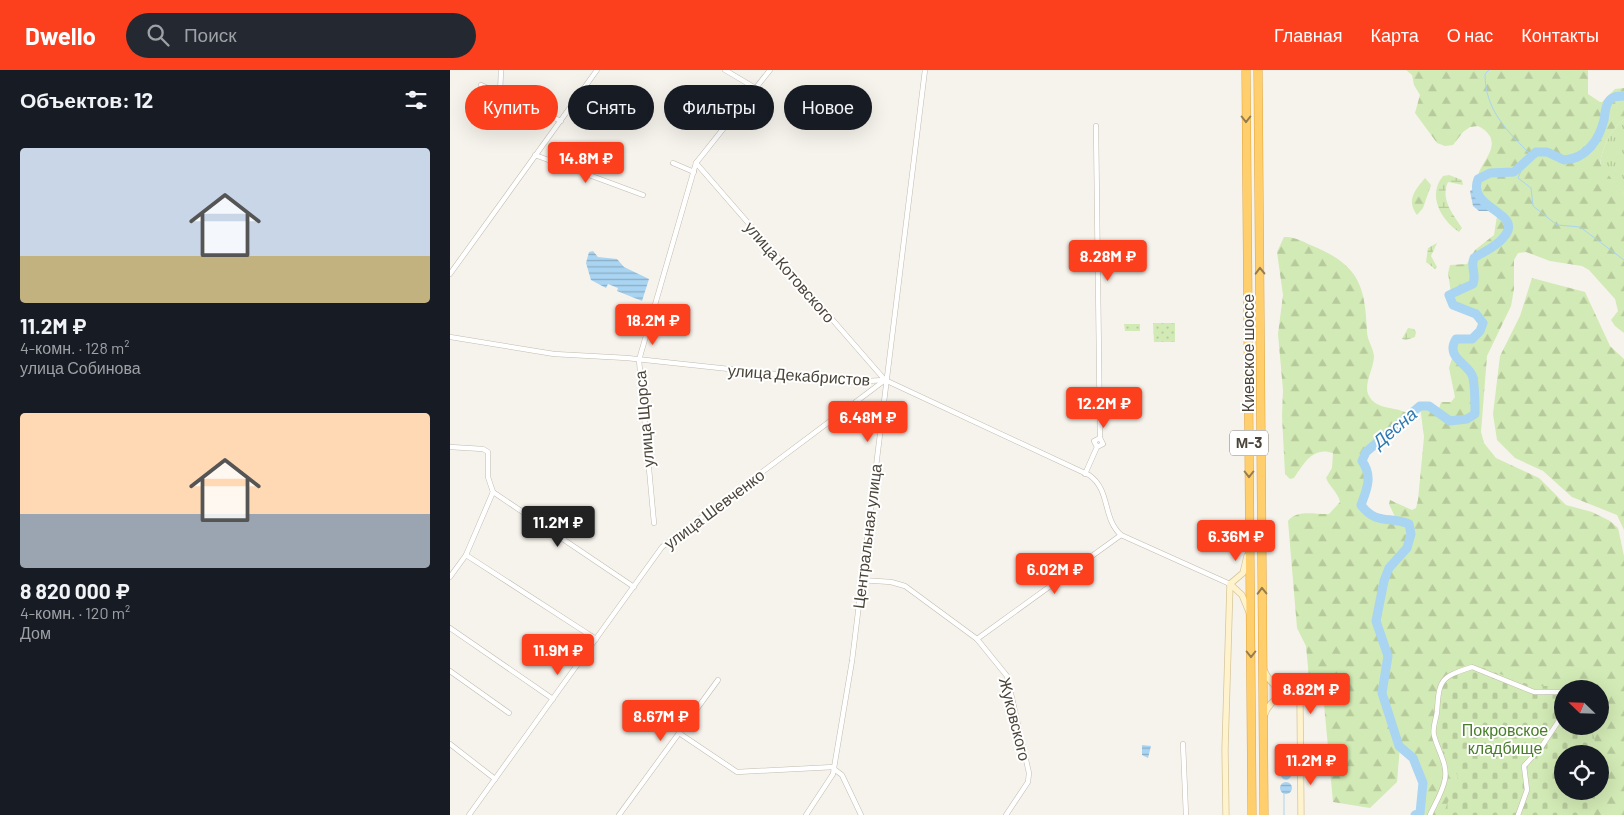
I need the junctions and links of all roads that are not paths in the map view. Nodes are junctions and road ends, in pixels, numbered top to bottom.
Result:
1 (501, 70) edge
2 (597, 70) edge
3 (725, 70) edge
4 (770, 70) edge
5 (925, 70) edge
6 (1246, 70) edge
7 (1258, 70) edge
8 (500, 85) edge
9 (750, 85) edge
10 (760, 85) edge
11 (558, 119) edge
12 (562, 121) junction
13 (1096, 126) dead end
14 (723, 130) edge
15 (535, 155) junction
16 (673, 163) dead end
17 (696, 163) junction
18 (694, 172) junction
19 (643, 195) dead end
20 (450, 274) edge
21 (450, 337) edge
22 (639, 360) junction
23 (885, 380) junction
24 (450, 447) edge
25 (1085, 474) junction
26 (493, 492) junction
27 (654, 524) dead end
28 (1121, 535) junction
29 (1250, 544) junction
30 (466, 555) junction
31 (450, 577) edge
32 (861, 580) junction
33 (1230, 584) junction
34 (634, 587) junction
35 (1238, 590) junction
36 (1229, 594) junction
37 (1251, 621) junction
38 (450, 628) edge
39 (596, 639) junction
40 (977, 639) junction
41 (1263, 668) junction
42 (450, 671) edge
43 (718, 680) dead end
44 (1554, 692) edge
45 (1289, 694) junction
46 (553, 699) junction
47 (509, 713) dead end
48 (1263, 720) junction
49 (1554, 728) edge
50 (679, 733) junction
51 (450, 744) edge
52 (1182, 744) dead end
53 (834, 768) junction
54 (494, 779) junction
55 (469, 815) edge
56 (619, 815) edge
57 (806, 815) edge
58 (861, 815) edge
59 (1006, 815) edge
60 (1186, 815) edge
61 (1226, 815) edge
62 (1252, 815) edge
63 (1264, 815) edge
64 (1301, 815) edge
65 (1430, 815) edge
66 (1518, 815) edge

1 - 8 street
2 - 12 street
3 - 9 street
4 - 10 street
5 - 23 street, Центральная улица
6 -> 29 highway, Киевское шоссе / М-3
41 -> 7 highway, Киевское шоссе / М-3
11 - 12 street
12 - 15 street
13 - 25 street
14 - 17 street
15 - 19 street
15 - 20 street
16 - 18 street
17 - 18 street, улица Щорса
17 - 23 street, улица Котовского
18 - 22 street, улица Щорса
21 - 22 street, улица Декабристов
22 - 23 street, улица Декабристов
22 - 27 street, улица Щорса
23 - 25 street, улица Декабристов
23 - 32 street, Центральная улица
23 - 34 street, улица Шевченко
24 - 26 street
25 - 28 street, улица Декабристов
26 - 30 street
26 - 34 street
28 - 33 street
28 - 40 street
29 - 33 street
29 - 37 highway, Киевское шоссе / М-3
30 - 31 street
30 - 39 street
32 - 40 street, Жуковского
32 - 53 street, Центральная улица
33 - 35 street
33 - 36 street
34 - 39 street, улица Шевченко
35 - 36 street
35 - 37 street
36 - 61 street
37 -> 62 highway, Киевское шоссе / М-3
38 - 46 street
39 - 46 street, улица Шевченко
40 - 59 street, Жуковского
41 - 45 street
41 - 48 highway, Киевское шоссе / М-3
42 - 47 street
43 - 50 street
44 - 65 street
45 - 48 street
45 - 64 street
46 - 54 street, улица Шевченко
48 - 63 highway, Киевское шоссе / М-3
49 - 66 street
50 - 53 street
50 - 56 street
51 - 54 street
52 - 60 street
53 - 57 street, Центральная улица
53 - 58 street
54 - 55 street, улица Шевченко

